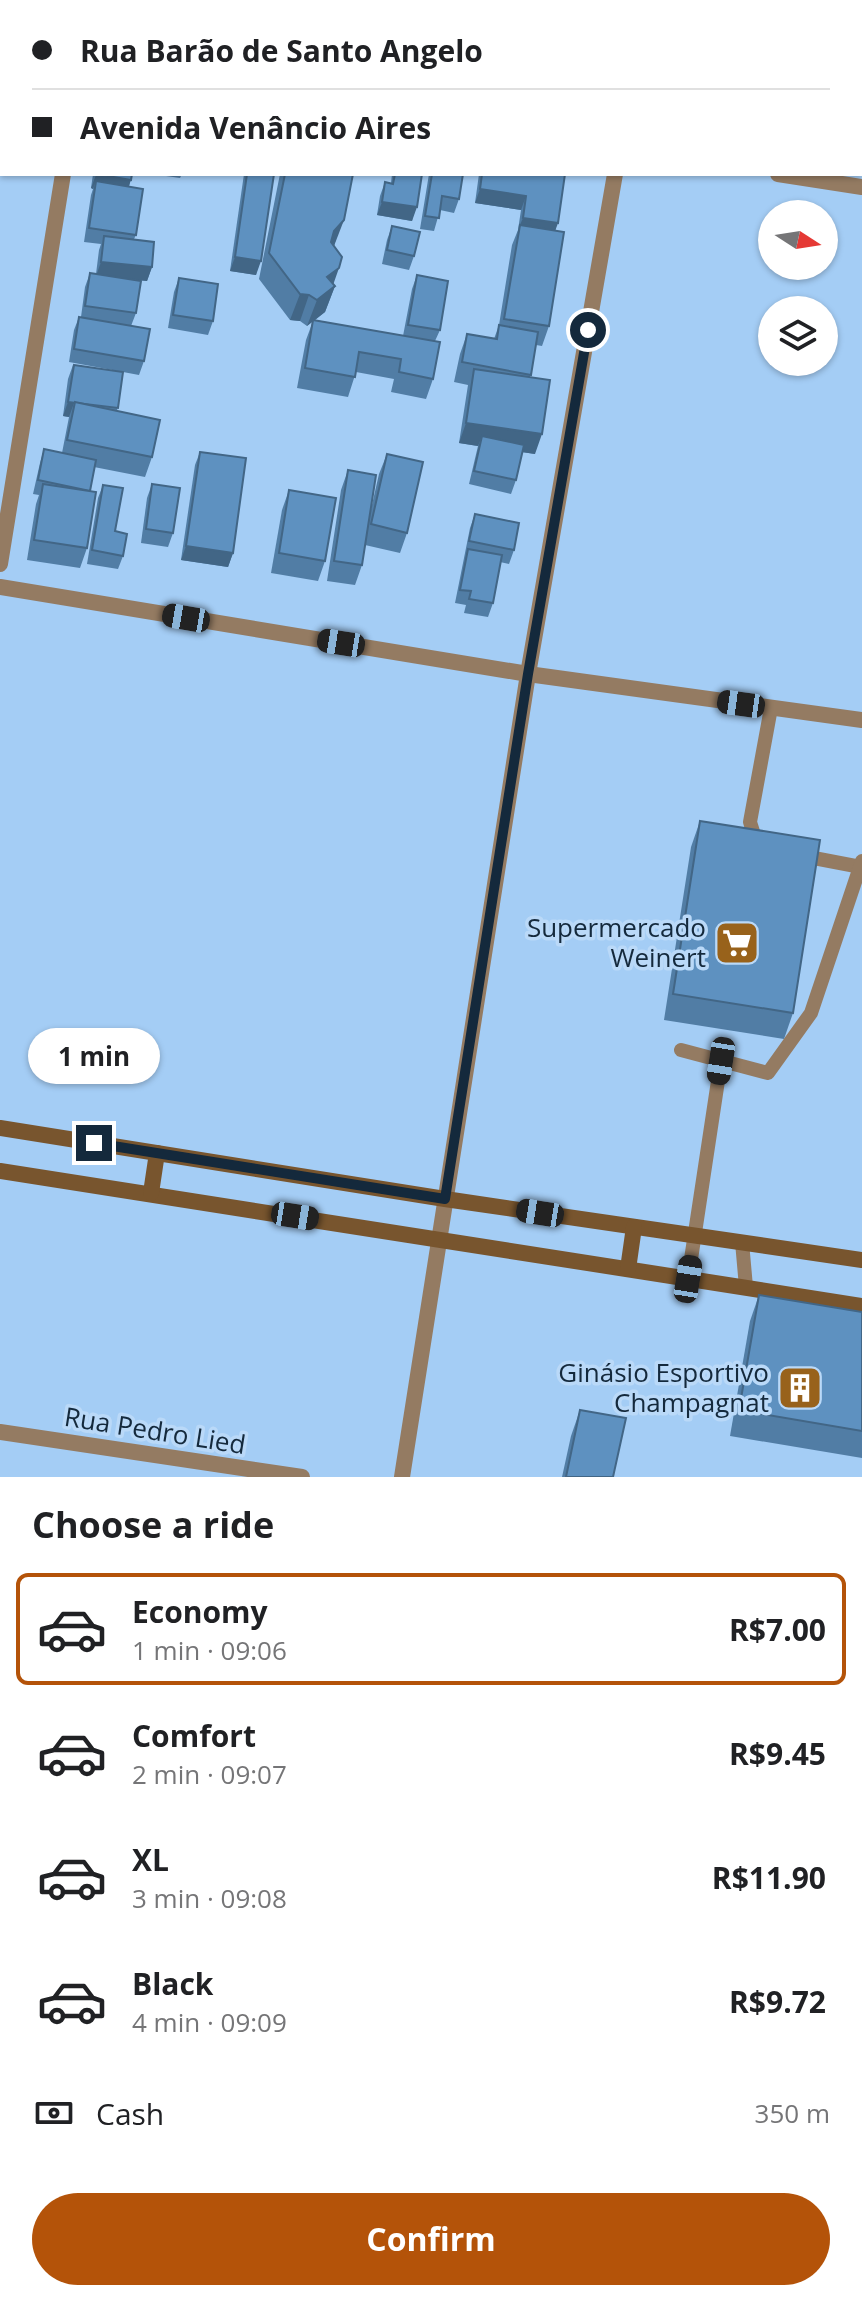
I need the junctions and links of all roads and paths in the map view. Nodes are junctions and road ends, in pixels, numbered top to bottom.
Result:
1 (63, 176) edge
2 (615, 176) edge
3 (791, 176) edge
4 (862, 187) edge
5 (0, 564) edge
6 (0, 587) edge
7 (528, 674) junction
8 (771, 708) junction
9 (862, 720) edge
10 (861, 864) edge
11 (681, 1050) dead end
12 (721, 1061) junction
13 (0, 1128) edge
14 (157, 1153) junction
15 (0, 1171) edge
16 (151, 1193) junction
17 (445, 1199) junction
18 (634, 1227) junction
19 (694, 1236) junction
20 (439, 1240) junction
21 (742, 1242) junction
22 (862, 1260) edge
23 (628, 1269) junction
24 (688, 1279) junction
25 (746, 1287) junction
26 (862, 1306) edge
27 (0, 1432) edge
28 (302, 1477) edge
29 (402, 1477) edge

1 - 5 street
2 - 7 street
3 - 4 street
6 - 7 street
7 - 8 street
7 - 17 street
8 - 9 street
8 - 10 lane
10 - 12 lane
11 - 12 lane
12 - 19 lane
13 - 14 main road
14 - 16 main road
14 - 17 main road
15 - 16 main road
16 - 20 main road
17 - 18 main road
17 - 20 street
18 - 19 main road
18 - 23 main road
19 - 21 main road
19 - 24 lane
20 - 23 main road
20 - 29 street
21 - 22 main road
21 - 25 lane
23 - 24 main road
24 - 25 main road
25 - 26 main road
27 - 28 street, Rua Pedro Lied

